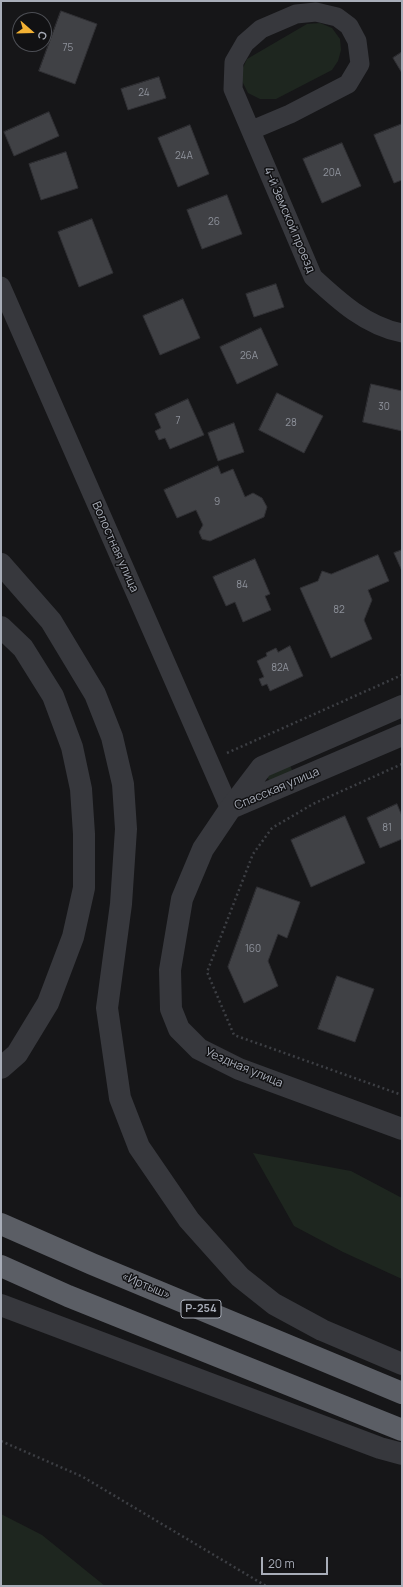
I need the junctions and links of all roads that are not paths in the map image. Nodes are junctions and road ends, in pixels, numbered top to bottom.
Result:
1 (252, 130) junction
2 (1, 286) edge
3 (402, 333) edge
4 (1, 564) edge
5 (1, 627) edge
6 (402, 706) edge
7 (402, 735) edge
8 (230, 809) junction
9 (1, 1068) edge
10 (402, 1129) edge
11 (1, 1224) edge
12 (1, 1266) edge
13 (1, 1305) edge
14 (402, 1364) edge
15 (402, 1394) edge
16 (402, 1430) edge
17 (402, 1454) edge

1 - 1 street, 4-й Земской проезд
1 - 3 street, 4-й Земской проезд
2 - 8 street, Волостная улица
4 - 14 street
5 - 9 street
6 - 8 street, Спасская улица
7 - 8 street, Спасская улица
8 - 10 street, Уездная улица
11 - 15 highway, «Иртыш» / Р-254
12 - 16 highway
13 - 17 street

